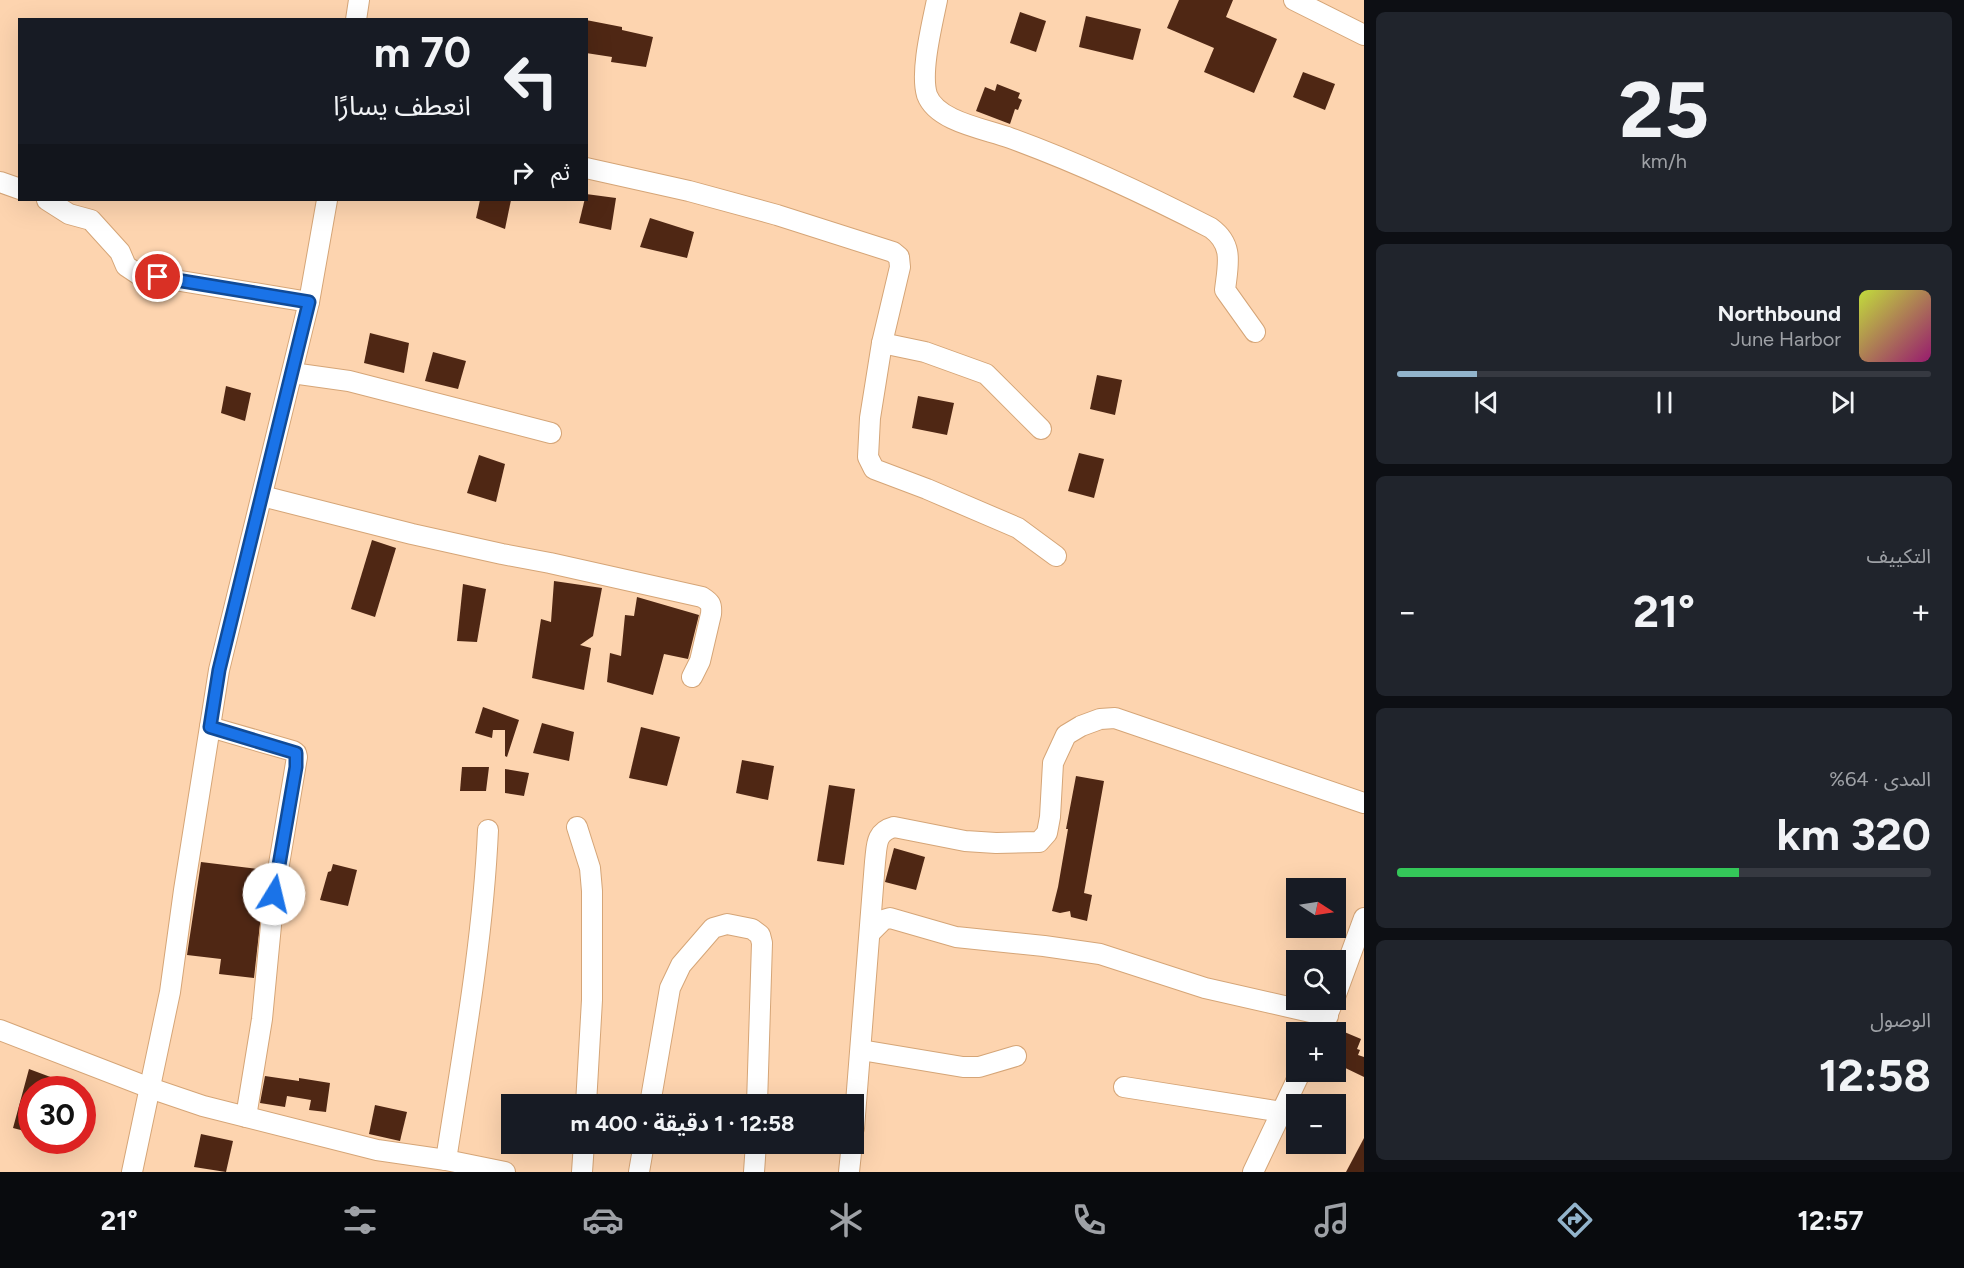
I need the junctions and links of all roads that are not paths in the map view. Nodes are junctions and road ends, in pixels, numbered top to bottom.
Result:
1 (359, 0) edge
2 (936, 0) edge
3 (1294, 0) edge
4 (356, 18) edge
5 (1364, 35) edge
6 (588, 168) edge
7 (0, 182) edge
8 (18, 188) edge
9 (49, 201) edge
10 (327, 201) edge
11 (309, 302) junction
12 (1255, 332) dead end
13 (882, 343) junction
14 (292, 373) junction
15 (1041, 429) dead end
16 (551, 433) dead end
17 (262, 496) junction
18 (1056, 556) dead end
19 (692, 677) dead end
20 (210, 727) junction
21 (1364, 803) edge
22 (577, 827) dead end
23 (488, 830) dead end
24 (1364, 918) edge
25 (870, 933) junction
26 (1329, 1011) edge
27 (0, 1030) edge
28 (861, 1050) junction
29 (1017, 1056) dead end
30 (1296, 1082) edge
31 (1124, 1087) dead end
32 (150, 1088) junction
33 (587, 1094) edge
34 (652, 1094) edge
35 (757, 1094) edge
36 (857, 1094) edge
37 (1282, 1112) junction
38 (246, 1117) junction
39 (583, 1154) edge
40 (642, 1154) edge
41 (755, 1154) edge
42 (851, 1154) edge
43 (446, 1160) junction
44 (132, 1172) edge
45 (505, 1172) edge
46 (582, 1172) edge
47 (639, 1172) edge
48 (754, 1172) edge
49 (849, 1172) edge
50 (1253, 1172) edge

1 - 4 street
2 - 12 street
3 - 5 street
6 - 13 street
7 - 8 street
9 - 11 street
10 - 11 street
11 - 14 street
13 - 15 street
13 - 18 street
14 - 16 street
14 - 17 street
17 - 19 street
17 - 20 street
20 - 32 street
20 - 38 street
21 - 25 street
22 - 33 street
23 - 43 street
24 - 26 street
25 - 26 street
25 - 28 street
27 - 32 street
28 - 29 street
28 - 36 street
30 - 37 street
31 - 37 street
32 - 38 street
32 - 44 street
34 - 35 street
37 - 50 street
38 - 43 street
39 - 46 street
40 - 47 street
41 - 48 street
42 - 49 street
43 - 45 street

